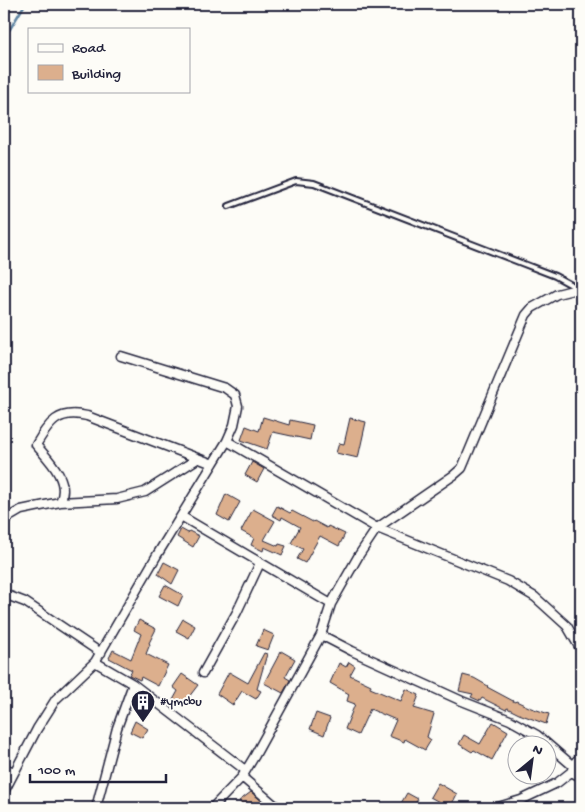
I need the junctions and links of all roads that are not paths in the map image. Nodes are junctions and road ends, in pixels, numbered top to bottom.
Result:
1 (229, 206) dead end
2 (580, 289) edge
3 (121, 356) dead end
4 (226, 441) junction
5 (197, 459) junction
6 (213, 464) junction
7 (60, 502) junction
8 (181, 516) junction
9 (4, 520) edge
10 (377, 528) junction
11 (260, 563) junction
12 (4, 594) edge
13 (330, 604) junction
14 (321, 635) junction
15 (581, 650) edge
16 (100, 653) junction
17 (95, 662) junction
18 (203, 673) dead end
19 (133, 684) junction
20 (581, 757) edge
21 (4, 768) edge
22 (572, 769) junction
23 (14, 772) junction
24 (243, 774) junction
25 (581, 777) edge
26 (4, 792) edge
27 (4, 804) edge
28 (13, 808) edge
29 (96, 808) edge
30 (212, 808) edge
31 (278, 808) edge
32 (495, 808) edge

1 - 2 lane
2 - 10 street
3 - 4 street
4 - 6 street
4 - 10 street
5 - 6 street
5 - 7 street
5 - 7 street
6 - 8 street
7 - 9 street
8 - 11 street
8 - 16 street
10 - 13 street
10 - 15 street
11 - 13 street
11 - 18 street
12 - 16 street
13 - 14 street
14 - 22 street
14 - 24 street
16 - 17 street
17 - 19 street
17 - 23 street
19 - 24 street
19 - 29 street
20 - 22 street
21 - 23 street
22 - 25 street
22 - 32 street
23 - 26 street
24 - 30 street
24 - 31 street
27 - 28 street

